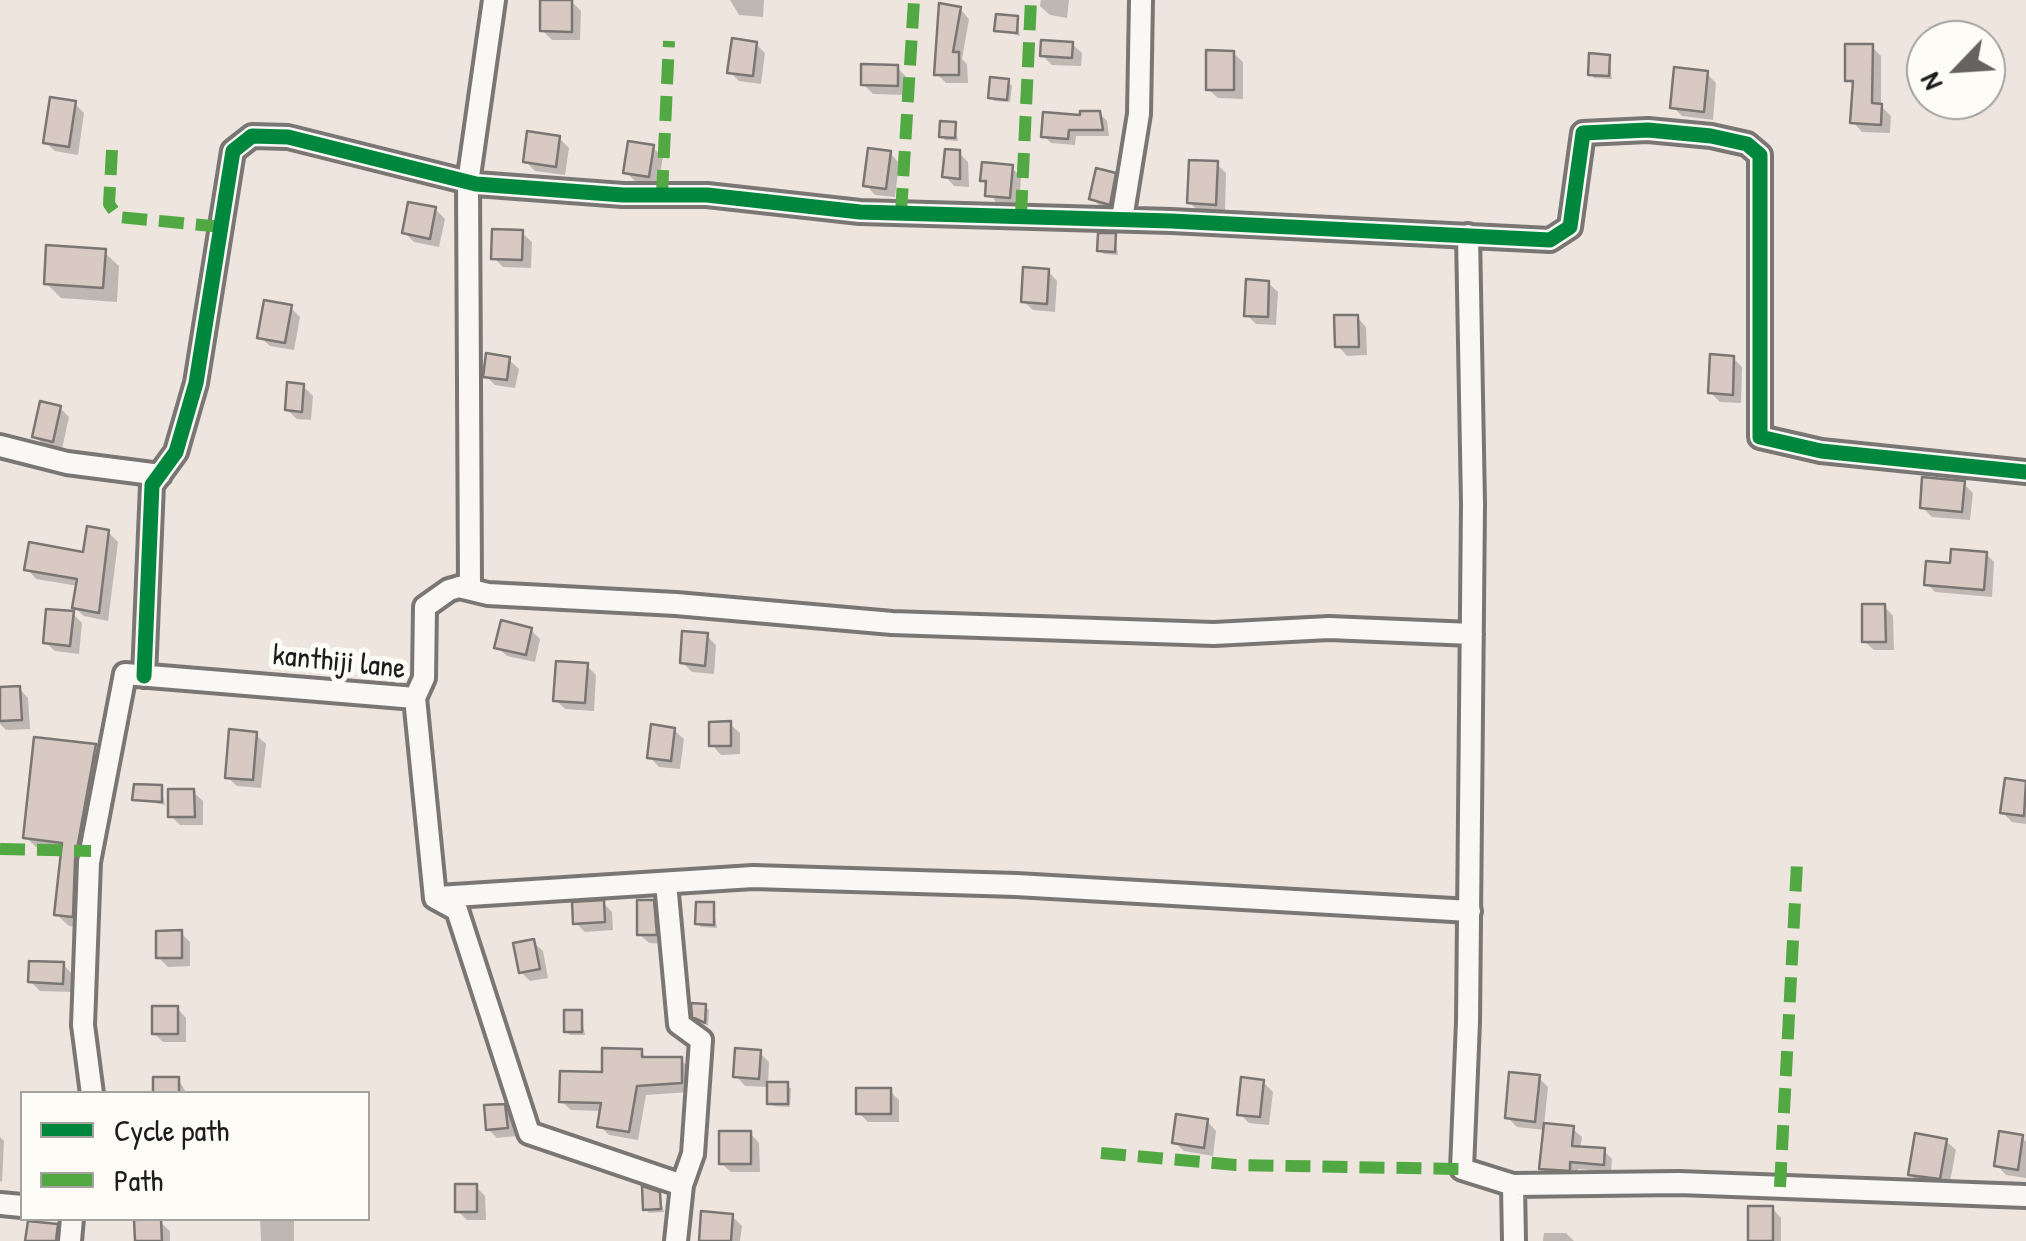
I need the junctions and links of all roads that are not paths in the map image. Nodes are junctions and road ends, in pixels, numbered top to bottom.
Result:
1 (494, 0) edge
2 (1141, 0) edge
3 (468, 182) junction
4 (1122, 219) junction
5 (1468, 235) junction
6 (0, 446) edge
7 (2026, 472) edge
8 (160, 475) junction
9 (459, 587) junction
10 (1472, 634) junction
11 (144, 676) junction
12 (415, 698) junction
13 (666, 883) junction
14 (436, 898) junction
15 (1470, 911) junction
16 (92, 1091) edge
17 (682, 1185) junction
18 (1513, 1185) junction
19 (2026, 1196) edge
20 (676, 1241) edge
21 (1514, 1241) edge

1 - 3 street
2 - 4 street
3 - 4 street
3 - 8 street
3 - 9 street
4 - 5 street
5 - 7 street
5 - 10 street
6 - 8 street
8 - 11 street
9 - 10 street
9 - 12 street
10 - 15 street
11 - 12 street, kanthiji lane
11 - 16 street
12 - 14 street, kanthiji lane
13 - 14 street
13 - 15 street
13 - 17 street
14 - 17 street
15 - 18 street
17 - 20 street
18 - 19 street
18 - 21 street

